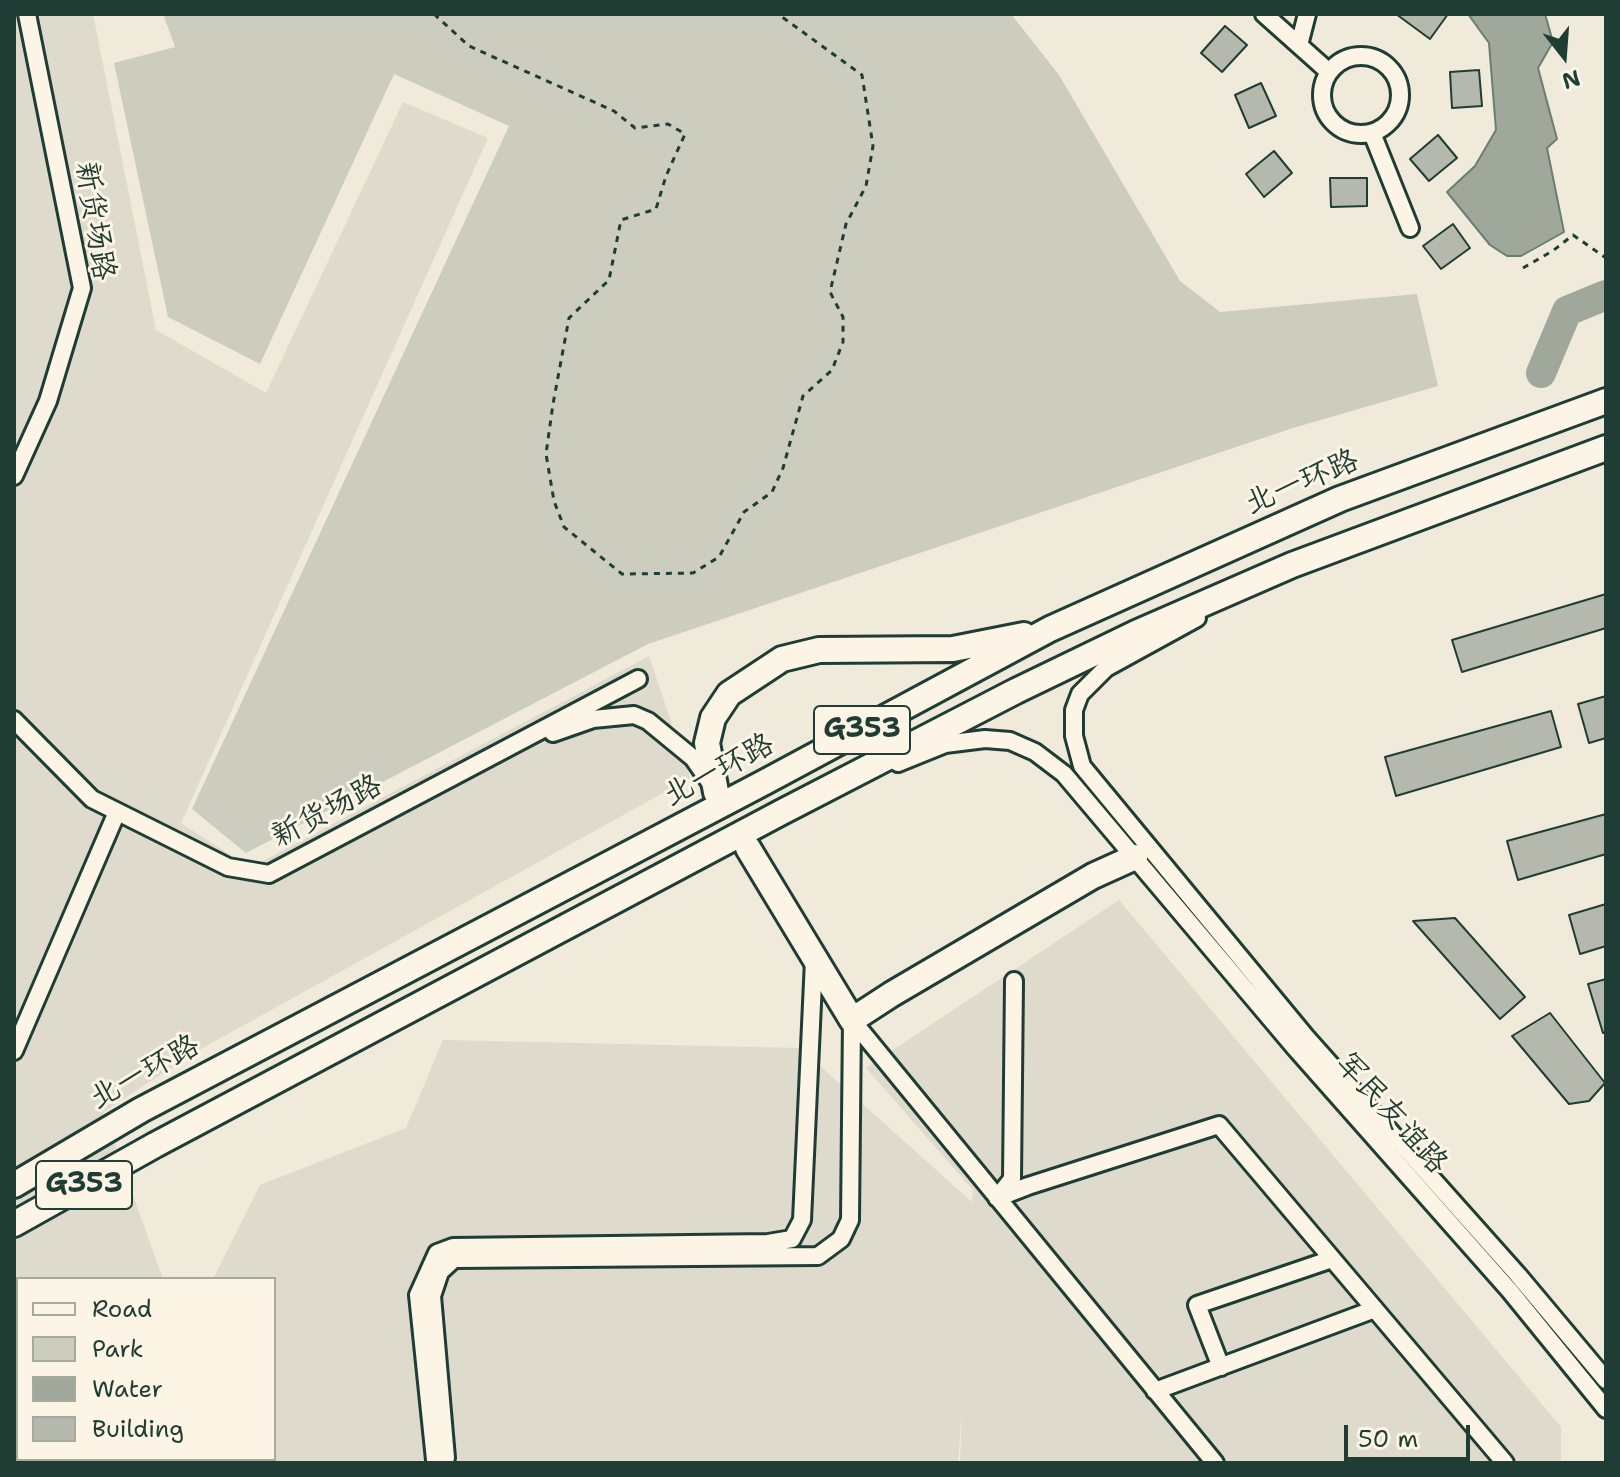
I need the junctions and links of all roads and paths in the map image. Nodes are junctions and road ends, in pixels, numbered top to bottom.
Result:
1 (27, 14) edge
2 (434, 14) edge
3 (778, 14) edge
4 (1264, 14) edge
5 (1307, 14) edge
6 (1299, 45) junction
7 (1329, 72) junction
8 (1372, 133) junction
9 (1410, 228) dead end
10 (1606, 258) edge
11 (1523, 268) dead end
12 (1606, 401) edge
13 (1606, 448) edge
14 (14, 476) edge
15 (1292, 565) junction
16 (1050, 629) junction
17 (638, 679) dead end
18 (14, 720) edge
19 (473, 766) junction
20 (716, 792) joint
21 (117, 812) junction
22 (782, 812) junction
23 (748, 848) tunnel mouth
24 (1143, 853) junction
25 (814, 957) junction
26 (1014, 981) dead end
27 (852, 1020) junction
28 (14, 1051) edge
29 (14, 1185) edge
30 (997, 1198) junction
31 (14, 1224) edge
32 (1332, 1259) junction
33 (1375, 1309) junction
34 (1221, 1367) junction
35 (1606, 1380) edge
36 (1155, 1391) junction
37 (1606, 1409) edge
38 (1215, 1463) edge
39 (1505, 1463) edge

1 - 14 street, 新货场路
2 - 3 path
4 - 6 street
5 - 6 street
6 - 7 street
7 - 8 street
7 - 8 street
8 - 9 street
10 - 11 path
12 - 16 highway, 北一环路 / G353
13 - 15 highway, G353
15 - 22 highway, G353
15 - 24 street
16 - 20 highway
16 - 29 highway, 北一环路 / G353
17 - 19 street, 新货场路
18 - 21 street, 新货场路
19 - 20 street
19 - 21 street, 新货场路
21 - 28 street
22 - 24 street
22 - 31 highway, G353
23 - 25 highway
24 - 27 highway
24 - 35 street, 军民友谊路
24 - 37 street, 军民友谊路
25 - 27 highway
25 - 27 street
26 - 30 street
27 - 30 street
30 - 32 street
30 - 36 street
32 - 33 street
32 - 34 street
33 - 34 street
33 - 39 street
34 - 36 street
36 - 38 street

